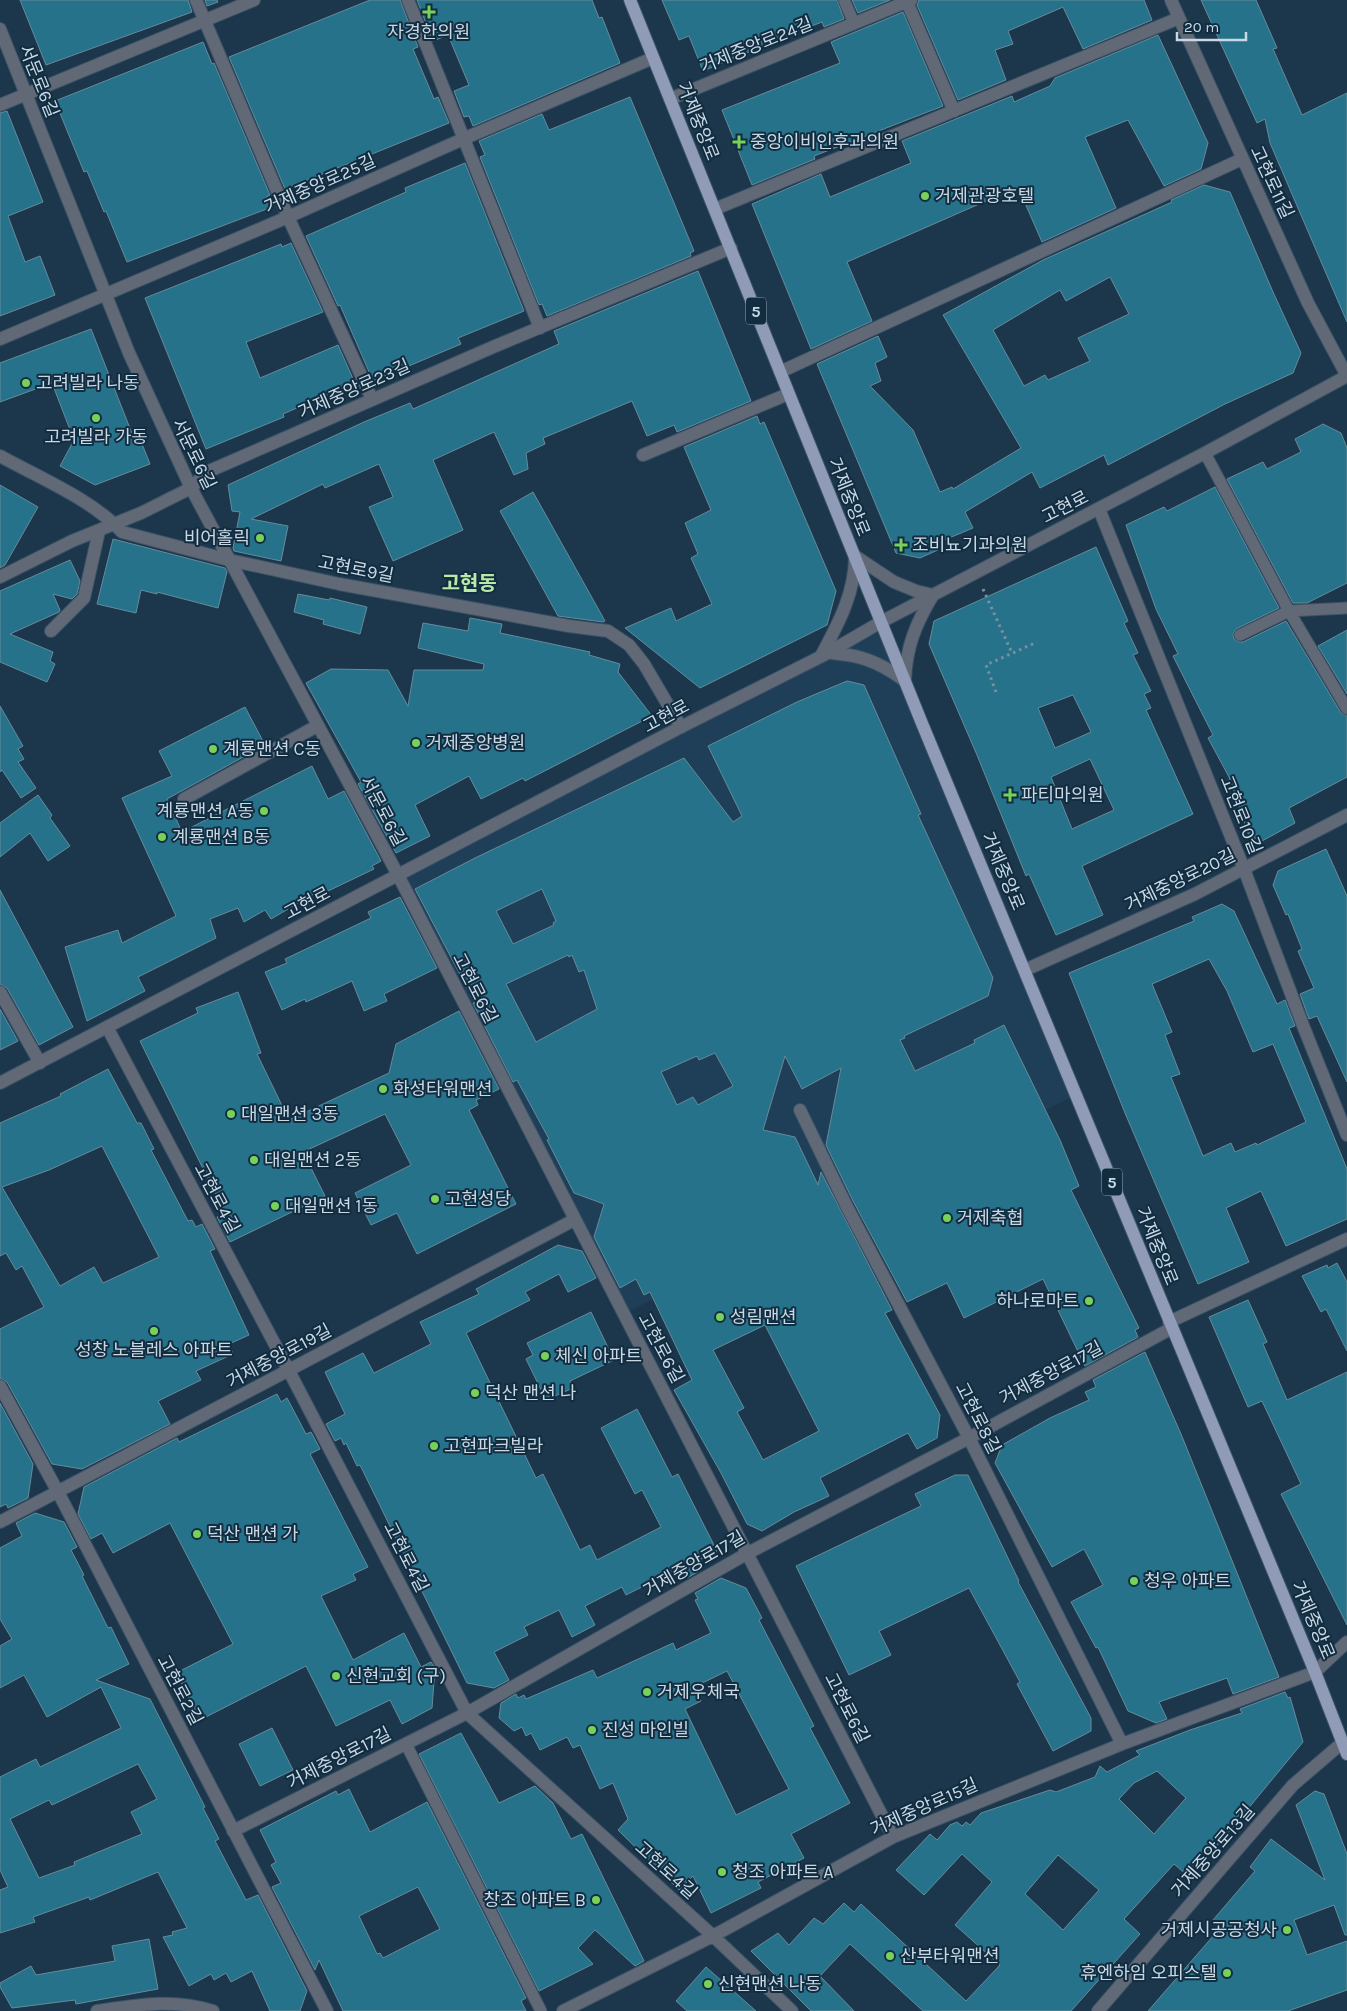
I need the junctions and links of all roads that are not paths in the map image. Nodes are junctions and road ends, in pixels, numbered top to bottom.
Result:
1 (196, 0) edge
2 (254, 0) edge
3 (408, 0) edge
4 (630, 0) edge
5 (844, 0) edge
6 (1171, 0) edge
7 (909, 1) edge
8 (1179, 18) junction
9 (204, 19) junction
10 (854, 23) junction
11 (0, 29) edge
12 (653, 58) junction
13 (26, 94) junction
14 (670, 99) junction
15 (0, 105) edge
16 (954, 111) junction
17 (463, 139) junction
18 (1242, 159) junction
19 (715, 209) junction
20 (288, 217) junction
21 (731, 248) junction
22 (106, 295) junction
23 (540, 328) junction
24 (0, 339) edge
25 (780, 372) junction
26 (1347, 376) edge
27 (788, 394) junction
28 (372, 399) junction
29 (1205, 453) junction
30 (0, 456) edge
31 (644, 456) dead end
32 (191, 488) junction
33 (1099, 509) junction
34 (115, 525) junction
35 (99, 531) junction
36 (855, 556) junction
37 (229, 560) junction
38 (0, 577) edge
39 (933, 595) junction
40 (1347, 608) edge
41 (1289, 611) junction
42 (881, 622) junction
43 (52, 631) dead end
44 (1240, 635) dead end
45 (825, 654) junction
46 (905, 681) junction
47 (1347, 709) edge
48 (317, 726) junction
49 (681, 726) junction
50 (184, 799) dead end
51 (1347, 816) edge
52 (1244, 869) junction
53 (398, 875) junction
54 (1025, 970) junction
55 (0, 992) edge
56 (107, 1027) junction
57 (40, 1062) junction
58 (0, 1083) edge
59 (800, 1110) dead end
60 (1347, 1135) edge
61 (574, 1220) junction
62 (1347, 1239) edge
63 (1171, 1325) junction
64 (289, 1371) junction
65 (0, 1386) edge
66 (969, 1438) junction
67 (58, 1492) junction
68 (0, 1522) edge
69 (748, 1553) junction
70 (1347, 1642) edge
71 (1316, 1672) junction
72 (467, 1713) junction
73 (406, 1744) junction
74 (1122, 1744) junction
75 (1345, 1749) edge
76 (233, 1831) junction
77 (893, 1837) junction
78 (713, 1936) junction
79 (97, 2011) edge
80 (213, 2011) edge
81 (326, 2011) edge
82 (541, 2011) edge
83 (562, 2011) edge
84 (792, 2011) edge
85 (1098, 2011) edge

1 - 9 street
2 - 9 street
3 - 17 street
4 - 12 main road, 거제중앙로 / 5
5 - 10 lane
6 - 8 street, 고현로11길
7 - 10 street, 거제중앙로24길
7 - 16 street
8 - 16 street
8 - 18 street, 고현로11길
9 - 13 street
9 - 20 street
10 - 14 street, 거제중앙로24길
11 - 13 street, 서문로6길
12 - 14 main road, 거제중앙로 / 5
12 - 17 street, 거제중앙로25길
13 - 15 street
13 - 22 street, 서문로6길
14 - 19 main road, 거제중앙로 / 5
16 - 19 street
17 - 20 street, 거제중앙로25길
17 - 23 street
18 - 25 street
18 - 26 street, 고현로11길
19 - 21 main road, 거제중앙로 / 5
20 - 22 street, 거제중앙로25길
20 - 28 street
21 - 23 street, 거제중앙로23길
21 - 25 main road, 거제중앙로 / 5
22 - 24 street, 거제중앙로25길
22 - 32 street, 서문로6길
23 - 28 street, 거제중앙로23길
25 - 27 main road, 거제중앙로 / 5
26 - 29 street, 고현로
27 - 31 street
27 - 36 main road, 거제중앙로 / 5
28 - 32 street, 거제중앙로23길
29 - 33 street, 고현로
29 - 41 lane
30 - 34 street, 고현로9길
32 - 34 street, 거제중앙로23길
32 - 37 street, 서문로6길
33 - 39 street, 고현로
33 - 52 street, 고현로10길
34 - 35 street, 거제중앙로23길
34 - 37 street, 고현로9길
35 - 38 street, 거제중앙로23길
35 - 43 street
36 - 39 street
36 - 42 main road, 거제중앙로 / 5
36 - 45 street
37 - 48 street, 서문로6길
37 - 49 street, 고현로9길
39 - 42 street, 고현로
39 - 46 street
40 - 41 lane
41 - 44 lane
41 - 47 lane
42 - 45 street, 고현로
42 - 46 main road, 거제중앙로 / 5
45 - 46 street
45 - 49 street, 고현로
46 - 54 main road, 거제중앙로 / 5
48 - 50 street
48 - 53 street, 서문로6길
49 - 53 street, 고현로
51 - 52 street, 거제중앙로20길
52 - 54 street, 거제중앙로20길
52 - 60 street, 고현로10길
53 - 56 street, 고현로
53 - 61 street, 고현로6길
54 - 63 main road, 거제중앙로 / 5
55 - 57 street
56 - 57 street, 고현로
56 - 64 street, 고현로4길
57 - 58 street, 고현로
59 - 66 street, 고현로8길
61 - 64 street, 거제중앙로19길
61 - 69 street, 고현로6길
62 - 63 street, 거제중앙로17길
63 - 66 street, 거제중앙로17길
63 - 71 main road, 거제중앙로 / 5
64 - 67 street, 거제중앙로19길
64 - 72 street, 고현로4길
65 - 67 street, 고현로2길
66 - 69 street, 거제중앙로17길
66 - 74 street, 고현로8길
67 - 68 street, 거제중앙로19길
67 - 76 street, 고현로2길
69 - 72 street, 거제중앙로17길
69 - 77 street, 고현로6길
70 - 71 street
71 - 74 street, 거제중앙로15길
71 - 75 main road, 거제중앙로 / 5
72 - 73 street, 거제중앙로17길
72 - 78 street, 고현로4길
73 - 76 street, 거제중앙로17길
73 - 82 lane
74 - 77 street, 거제중앙로15길
75 - 85 street, 거제중앙로13길
76 - 81 street, 고현로2길
77 - 78 street, 거제중앙로15길
78 - 83 street, 거제중앙로15길
78 - 84 street, 고현로4길
79 - 80 street

